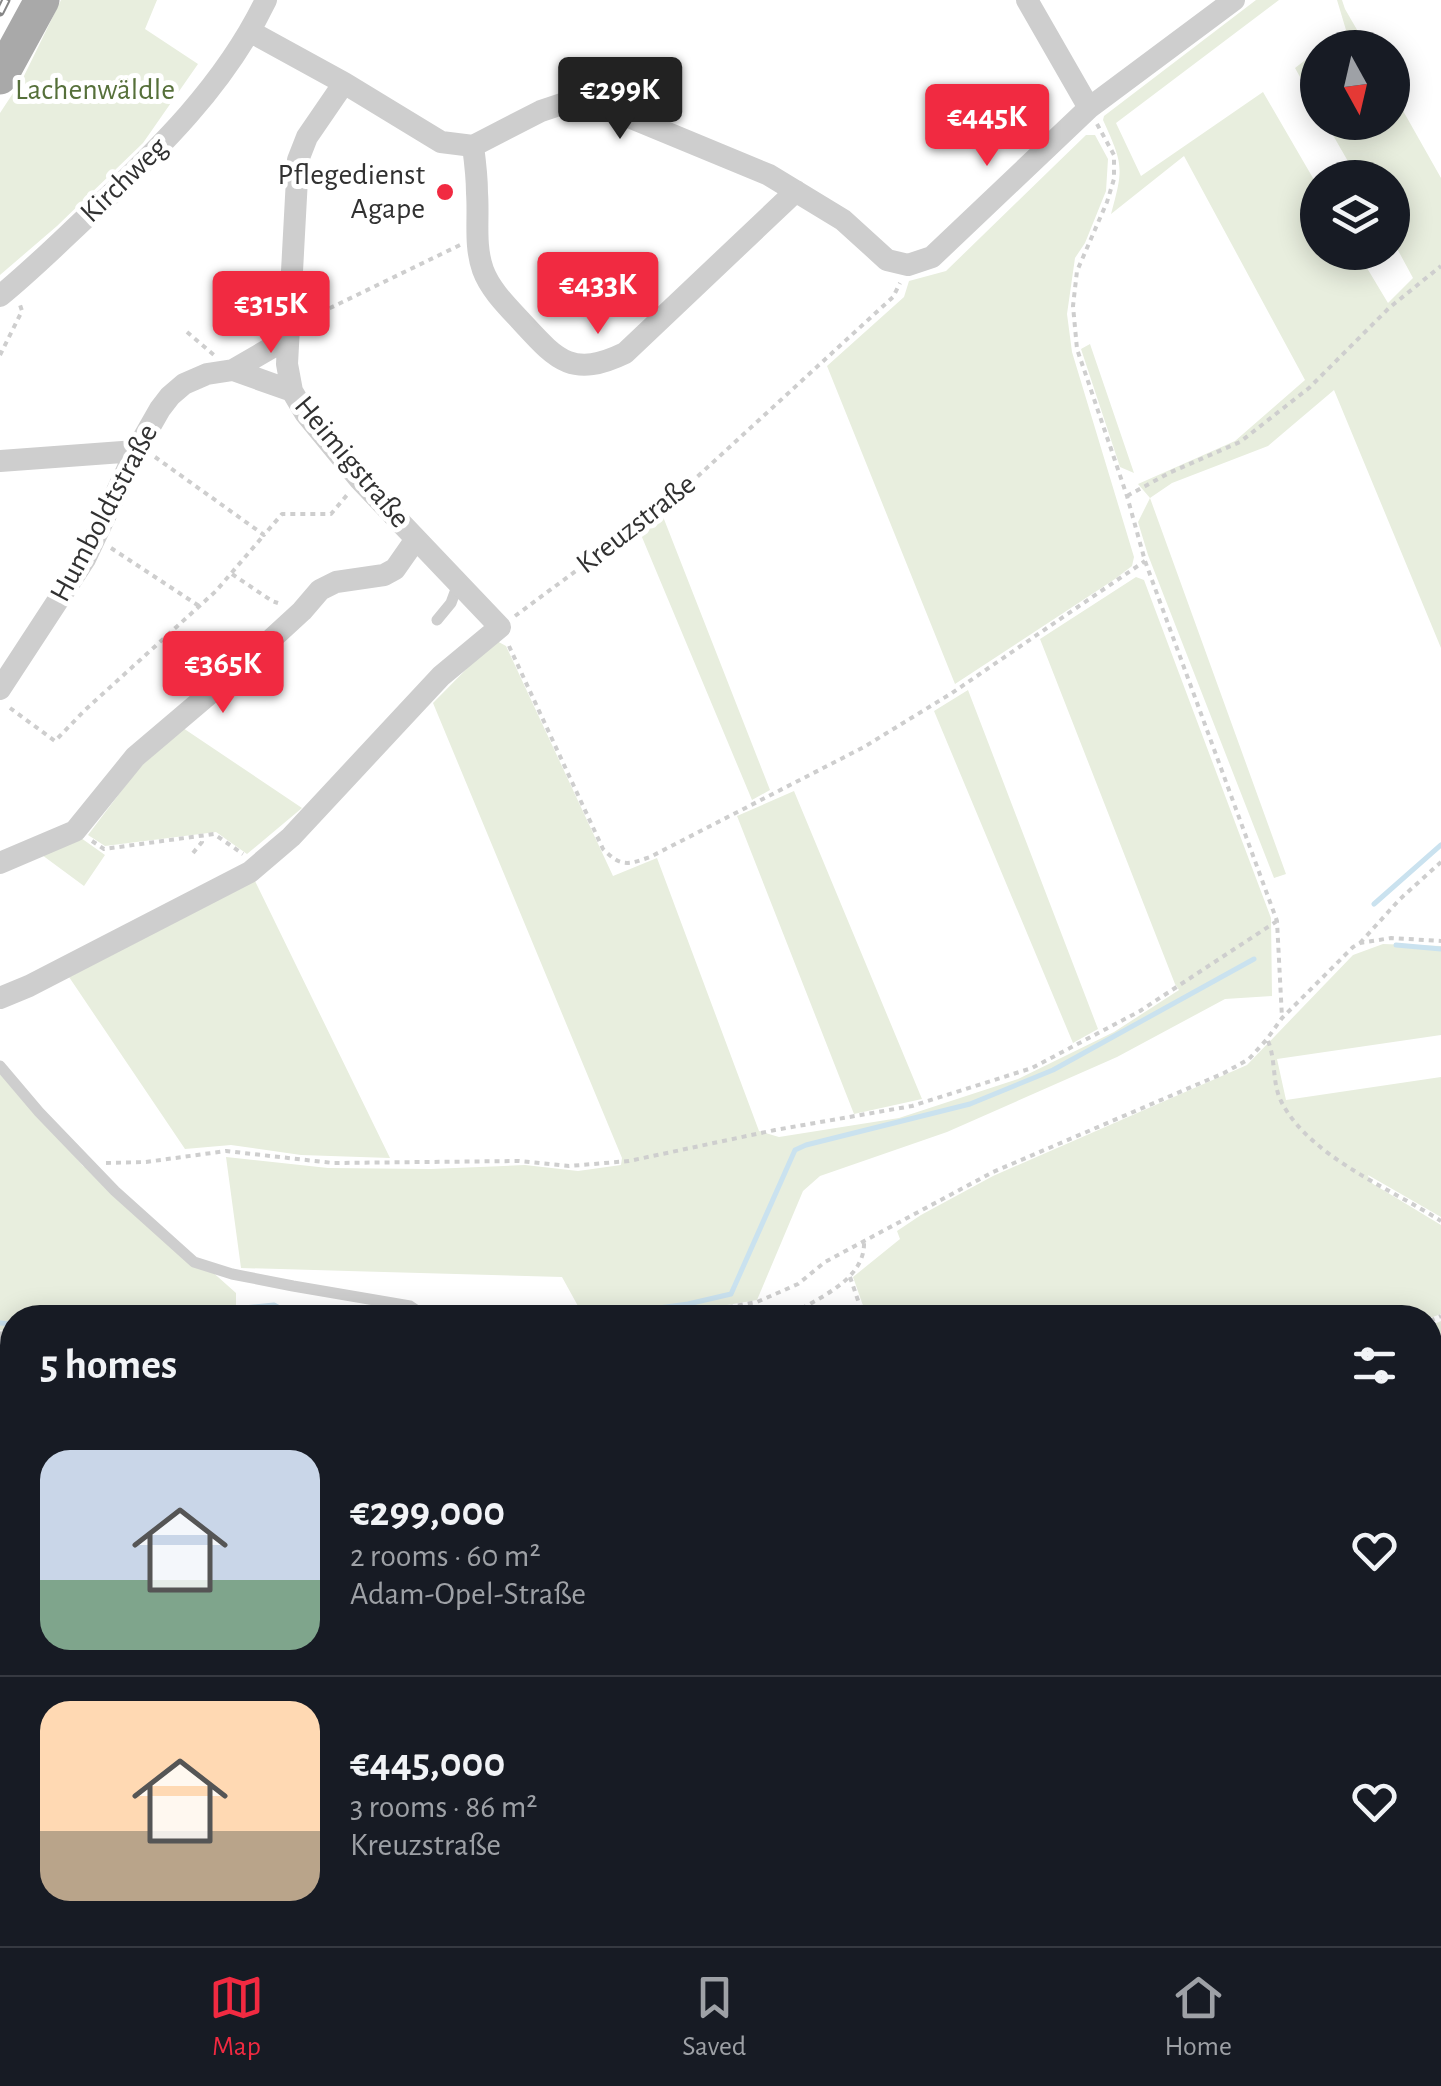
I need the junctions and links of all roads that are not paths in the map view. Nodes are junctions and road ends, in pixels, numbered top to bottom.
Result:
1 (42, 0) edge
2 (266, 0) edge
3 (1027, 0) edge
4 (1234, 0) edge
5 (251, 32) junction
6 (0, 78) edge
7 (344, 83) junction
8 (1089, 108) junction
9 (473, 146) junction
10 (796, 191) junction
11 (6, 291) edge
12 (288, 338) junction
13 (226, 372) junction
14 (292, 391) junction
15 (138, 449) junction
16 (0, 461) edge
17 (416, 539) junction
18 (458, 584) junction
19 (437, 620) dead end
20 (0, 689) edge
21 (0, 863) edge
22 (0, 998) edge
23 (0, 1066) edge
24 (404, 1305) edge

1 - 6 main road
2 - 5 street, Kirchweg
3 - 8 street
4 - 8 street
5 - 7 street
5 - 11 street, Kirchweg
7 - 9 street
7 - 12 street, Heimigstraße
8 - 10 street
9 - 10 street
9 - 10 street
12 - 13 street, Humboldtstraße
12 - 14 street, Heimigstraße
13 - 14 street
13 - 15 street, Humboldtstraße
14 - 17 street, Heimigstraße
15 - 16 street
15 - 20 street, Humboldtstraße
17 - 18 street, Heimigstraße
17 - 21 street
18 - 19 lane
18 - 22 street, Heimigstraße
23 - 24 lane

